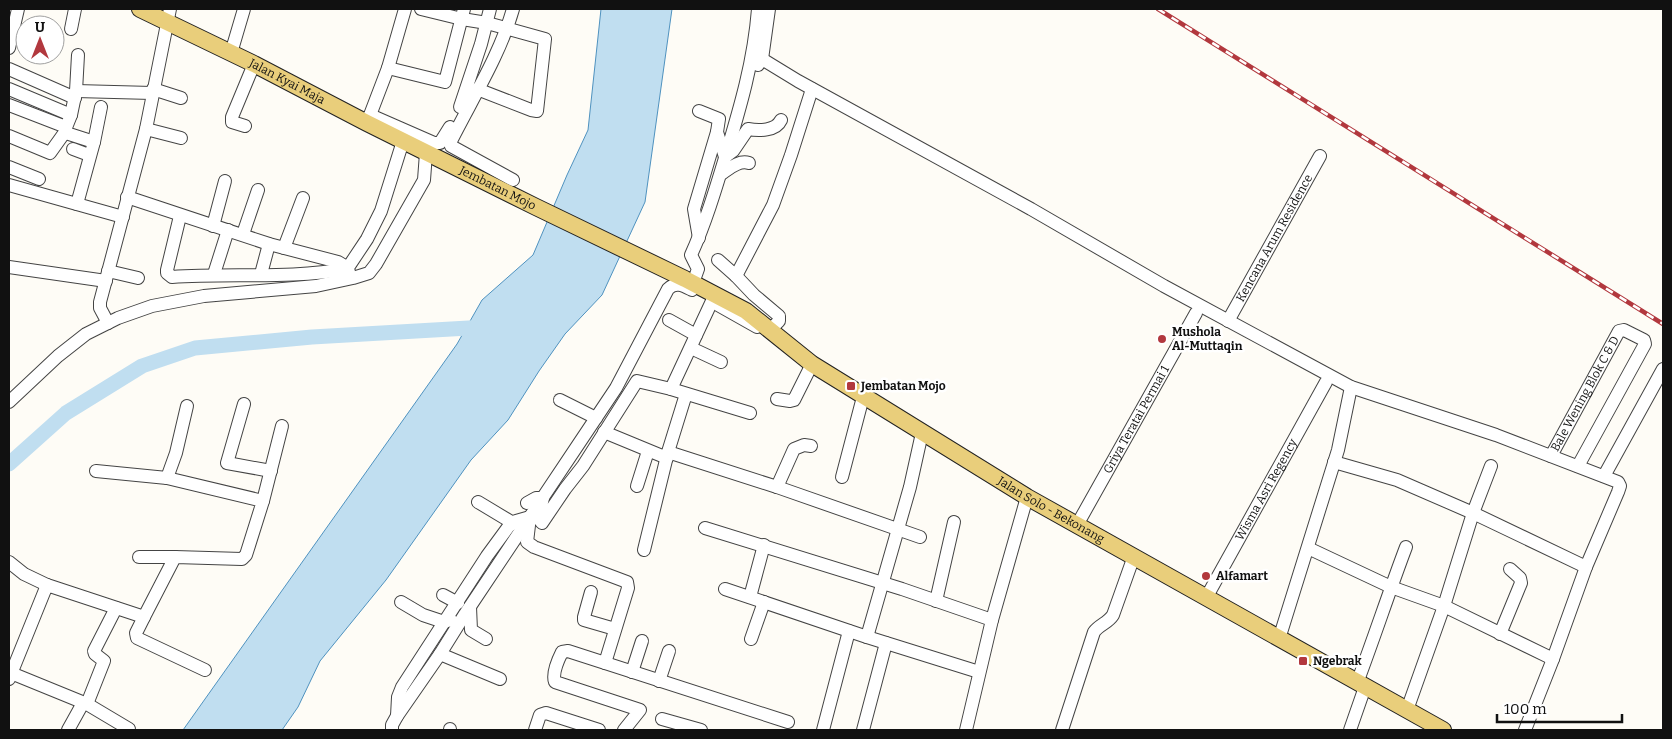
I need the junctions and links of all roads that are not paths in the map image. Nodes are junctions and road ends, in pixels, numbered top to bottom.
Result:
1 (18, 9) edge
2 (75, 9) edge
3 (140, 9) edge
4 (244, 9) edge
5 (405, 9) edge
6 (421, 9) edge
7 (490, 9) edge
8 (513, 9) edge
9 (758, 9) edge
10 (768, 9) edge
11 (463, 14) edge
12 (169, 16) edge
13 (487, 23) junction
14 (71, 29) dead end
15 (507, 29) junction
16 (9, 48) edge
17 (231, 53) junction
18 (78, 55) dead end
19 (762, 59) junction
20 (254, 64) junction
21 (388, 68) junction
22 (9, 69) edge
23 (747, 82) junction
24 (812, 88) junction
25 (9, 89) edge
26 (477, 89) junction
27 (152, 91) junction
28 (75, 95) junction
29 (181, 98) dead end
30 (9, 105) edge
31 (101, 107) dead end
32 (699, 111) dead end
33 (368, 119) junction
34 (781, 120) dead end
35 (68, 124) junction
36 (245, 126) dead end
37 (146, 129) junction
38 (717, 132) junction
39 (9, 136) edge
40 (181, 138) dead end
41 (403, 141) junction
42 (94, 142) junction
43 (73, 149) dead end
44 (429, 154) junction
45 (89, 155) junction
46 (1320, 156) dead end
47 (725, 158) junction
48 (749, 163) dead end
49 (9, 168) edge
50 (721, 174) junction
51 (39, 179) dead end
52 (513, 180) dead end
53 (225, 181) dead end
54 (9, 185) edge
55 (258, 190) dead end
56 (724, 196) dead end
57 (127, 197) junction
58 (303, 198) dead end
59 (77, 204) junction
60 (710, 208) junction
61 (180, 216) junction
62 (123, 217) junction
63 (213, 226) junction
64 (228, 230) junction
65 (243, 234) junction
66 (699, 238) junction
67 (269, 244) junction
68 (284, 248) junction
69 (718, 260) dead end
70 (9, 267) edge
71 (671, 272) joint
72 (214, 274) junction
73 (261, 274) junction
74 (350, 274) junction
75 (107, 276) junction
76 (736, 276) junction
77 (138, 278) dead end
78 (693, 284) junction
79 (712, 302) junction
80 (1196, 313) dead end
81 (669, 320) dead end
82 (1228, 321) junction
83 (108, 323) junction
84 (775, 334) junction
85 (696, 335) junction
86 (690, 348) junction
87 (721, 362) dead end
88 (812, 364) junction
89 (1663, 369) edge
90 (1326, 382) dead end
91 (1350, 387) junction
92 (671, 389) junction
93 (686, 394) junction
94 (863, 397) junction
95 (777, 399) dead end
96 (560, 400) dead end
97 (9, 402) edge
98 (244, 404) dead end
99 (188, 406) dead end
100 (750, 413) dead end
101 (596, 418) junction
102 (282, 426) dead end
103 (604, 432) junction
104 (922, 433) junction
105 (811, 446) dead end
106 (648, 451) junction
107 (667, 455) junction
108 (1551, 456) junction
109 (1334, 462) junction
110 (1491, 466) dead end
111 (1578, 466) junction
112 (96, 471) dead end
113 (270, 471) junction
114 (1604, 476) junction
115 (842, 477) dead end
116 (167, 478) junction
117 (636, 486) dead end
118 (778, 487) junction
119 (1027, 497) junction
120 (543, 498) junction
121 (263, 501) junction
122 (478, 502) dead end
123 (527, 503) dead end
124 (1473, 513) junction
125 (530, 517) junction
126 (954, 522) dead end
127 (512, 523) junction
128 (1077, 525) junction
129 (704, 528) dead end
130 (897, 530) junction
131 (920, 538) dead end
132 (764, 545) junction
133 (1406, 547) dead end
134 (1308, 548) junction
135 (644, 550) dead end
136 (1134, 556) junction
137 (139, 557) dead end
138 (175, 557) junction
139 (9, 562) edge
140 (1586, 567) junction
141 (9, 569) edge
142 (1510, 569) dead end
143 (883, 583) junction
144 (47, 585) junction
145 (1391, 587) junction
146 (725, 589) dead end
147 (591, 592) dead end
148 (443, 596) dead end
149 (750, 597) junction
150 (1206, 598) junction
151 (936, 601) junction
152 (400, 602) dead end
153 (764, 602) junction
154 (1444, 606) junction
155 (116, 608) junction
156 (464, 608) junction
157 (144, 616) junction
158 (992, 620) junction
159 (444, 622) junction
160 (615, 629) junction
161 (849, 631) junction
162 (1500, 634) junction
163 (867, 637) junction
164 (486, 639) dead end
165 (751, 639) dead end
166 (1279, 639) junction
167 (642, 641) dead end
168 (886, 643) junction
169 (669, 651) dead end
170 (440, 654) junction
171 (1553, 659) junction
172 (605, 663) junction
173 (205, 670) dead end
174 (632, 672) junction
175 (979, 672) junction
176 (10, 676) edge
177 (500, 679) dead end
178 (659, 681) junction
179 (1361, 685) junction
180 (85, 704) junction
181 (1407, 710) junction
182 (662, 719) dead end
183 (788, 722) edge
184 (392, 725) edge
185 (129, 729) edge
186 (68, 730) edge
187 (535, 730) edge
188 (599, 730) edge
189 (624, 730) edge
190 (701, 730) edge
191 (823, 730) edge
192 (863, 730) edge
193 (966, 730) edge
194 (1062, 730) edge
195 (1350, 730) edge
196 (1443, 730) edge
197 (1525, 730) edge

1 - 16 street
2 - 14 street
3 - 12 main road, Jalan Kyai Maja
4 - 17 street
5 - 21 street
6 - 11 street
7 - 13 street
8 - 15 street
9 - 23 street
10 - 19 street
11 - 13 street
11 - 21 street
12 - 17 main road, Jalan Kyai Maja
12 - 27 street
13 - 15 street
13 - 33 street
15 - 26 street
15 - 26 street
17 - 20 main road, Jalan Kyai Maja
18 - 28 street
19 - 23 street
19 - 24 street
20 - 33 main road, Jalan Kyai Maja
20 - 36 street
21 - 33 street
22 - 28 street
23 - 47 street
24 - 76 street
24 - 82 street
25 - 35 street
26 - 52 street
27 - 28 street
27 - 29 street
27 - 37 street
28 - 35 street
30 - 35 street
31 - 42 street
32 - 38 street
33 - 41 main road, Jalan Kyai Maja
34 - 47 street
35 - 39 street
35 - 42 street
37 - 40 street
37 - 57 street
38 - 47 street
38 - 66 street
41 - 44 main road, Jalan Kyai Maja
41 - 74 street
42 - 45 street
43 - 45 street
44 - 71 main road, Jembatan Mojo
44 - 74 street
45 - 59 street
46 - 82 street, Kencana Arum Residence
47 - 50 street
48 - 50 street
49 - 51 street
50 - 60 street
53 - 63 street
54 - 59 street
55 - 65 street
56 - 60 street
57 - 61 street
57 - 62 street
58 - 68 street
59 - 62 street
60 - 66 street
61 - 63 street
61 - 72 street
62 - 75 street
63 - 64 street
64 - 65 street
64 - 72 street
65 - 67 street
66 - 78 street
67 - 68 street
67 - 73 street
68 - 74 street
69 - 76 street
70 - 75 street
71 - 78 main road, Jalan Solo - Bekonang
72 - 73 street
73 - 74 street
74 - 83 street
75 - 77 street
75 - 83 street
76 - 84 street
78 - 84 main road, Jalan Solo - Bekonang
79 - 84 street
79 - 85 street
79 - 101 street
80 - 128 street, Griya Teratai Permai 1
81 - 85 street
82 - 91 street
83 - 97 street
84 - 88 main road, Jalan Solo - Bekonang
85 - 86 street
86 - 87 street
86 - 92 street
88 - 94 main road, Jalan Solo - Bekonang
88 - 95 street
89 - 114 street
90 - 150 street, Wisma Asri Regency
91 - 108 street
91 - 109 street
92 - 93 street
92 - 103 street
93 - 100 street
93 - 107 street
94 - 104 main road, Jalan Solo - Bekonang
94 - 115 street
96 - 101 street
98 - 113 street
99 - 116 street
101 - 120 street
102 - 113 street
103 - 106 street
103 - 120 street
104 - 119 main road, Jalan Solo - Bekonang
104 - 130 street
105 - 118 street
106 - 107 street
106 - 117 street
107 - 118 street
107 - 135 street
108 - 111 street
108 - 111 street, Bale Wening Blok C & D
109 - 124 street
109 - 134 street
110 - 124 street
111 - 114 street
112 - 116 street
113 - 121 street
114 - 140 street
116 - 121 street
118 - 130 street
119 - 128 main road, Jalan Solo - Bekonang
119 - 158 street
120 - 123 street
120 - 125 street
121 - 138 street
122 - 127 street
124 - 140 street
124 - 154 street
125 - 127 street
125 - 156 street
125 - 160 street
126 - 151 street
127 - 156 street
128 - 136 main road, Jalan Solo - Bekonang
129 - 132 street
130 - 131 street
130 - 143 street
132 - 143 street
132 - 149 street
133 - 145 street
134 - 145 street
134 - 166 street
136 - 150 main road, Jalan Solo - Bekonang
136 - 194 street
137 - 138 street
138 - 157 street
139 - 144 street
140 - 171 street
141 - 144 street
142 - 162 street
143 - 151 street
143 - 163 street
144 - 155 street
144 - 176 street
145 - 154 street
145 - 179 street
146 - 149 street
147 - 160 street
148 - 156 street
149 - 153 street
150 - 166 main road, Jalan Solo - Bekonang
151 - 158 street
152 - 159 street
153 - 161 street
153 - 165 street
154 - 162 street
154 - 181 street
155 - 157 street
155 - 180 street
156 - 159 street
156 - 164 street
156 - 170 street
157 - 173 street
158 - 175 street
159 - 184 street
160 - 172 street
161 - 163 street
161 - 191 street
162 - 171 street
163 - 168 street
166 - 179 main road, Jalan Solo - Bekonang
167 - 174 street
168 - 175 street
168 - 192 street
169 - 178 street
170 - 177 street
170 - 184 street
171 - 197 street
172 - 174 street
172 - 189 street
174 - 178 street
175 - 193 street
176 - 180 street
178 - 183 street
179 - 181 main road, Jalan Solo - Bekonang
179 - 195 street
180 - 185 street
180 - 186 street
181 - 196 main road, Jalan Solo - Bekonang
182 - 190 street
187 - 188 street

